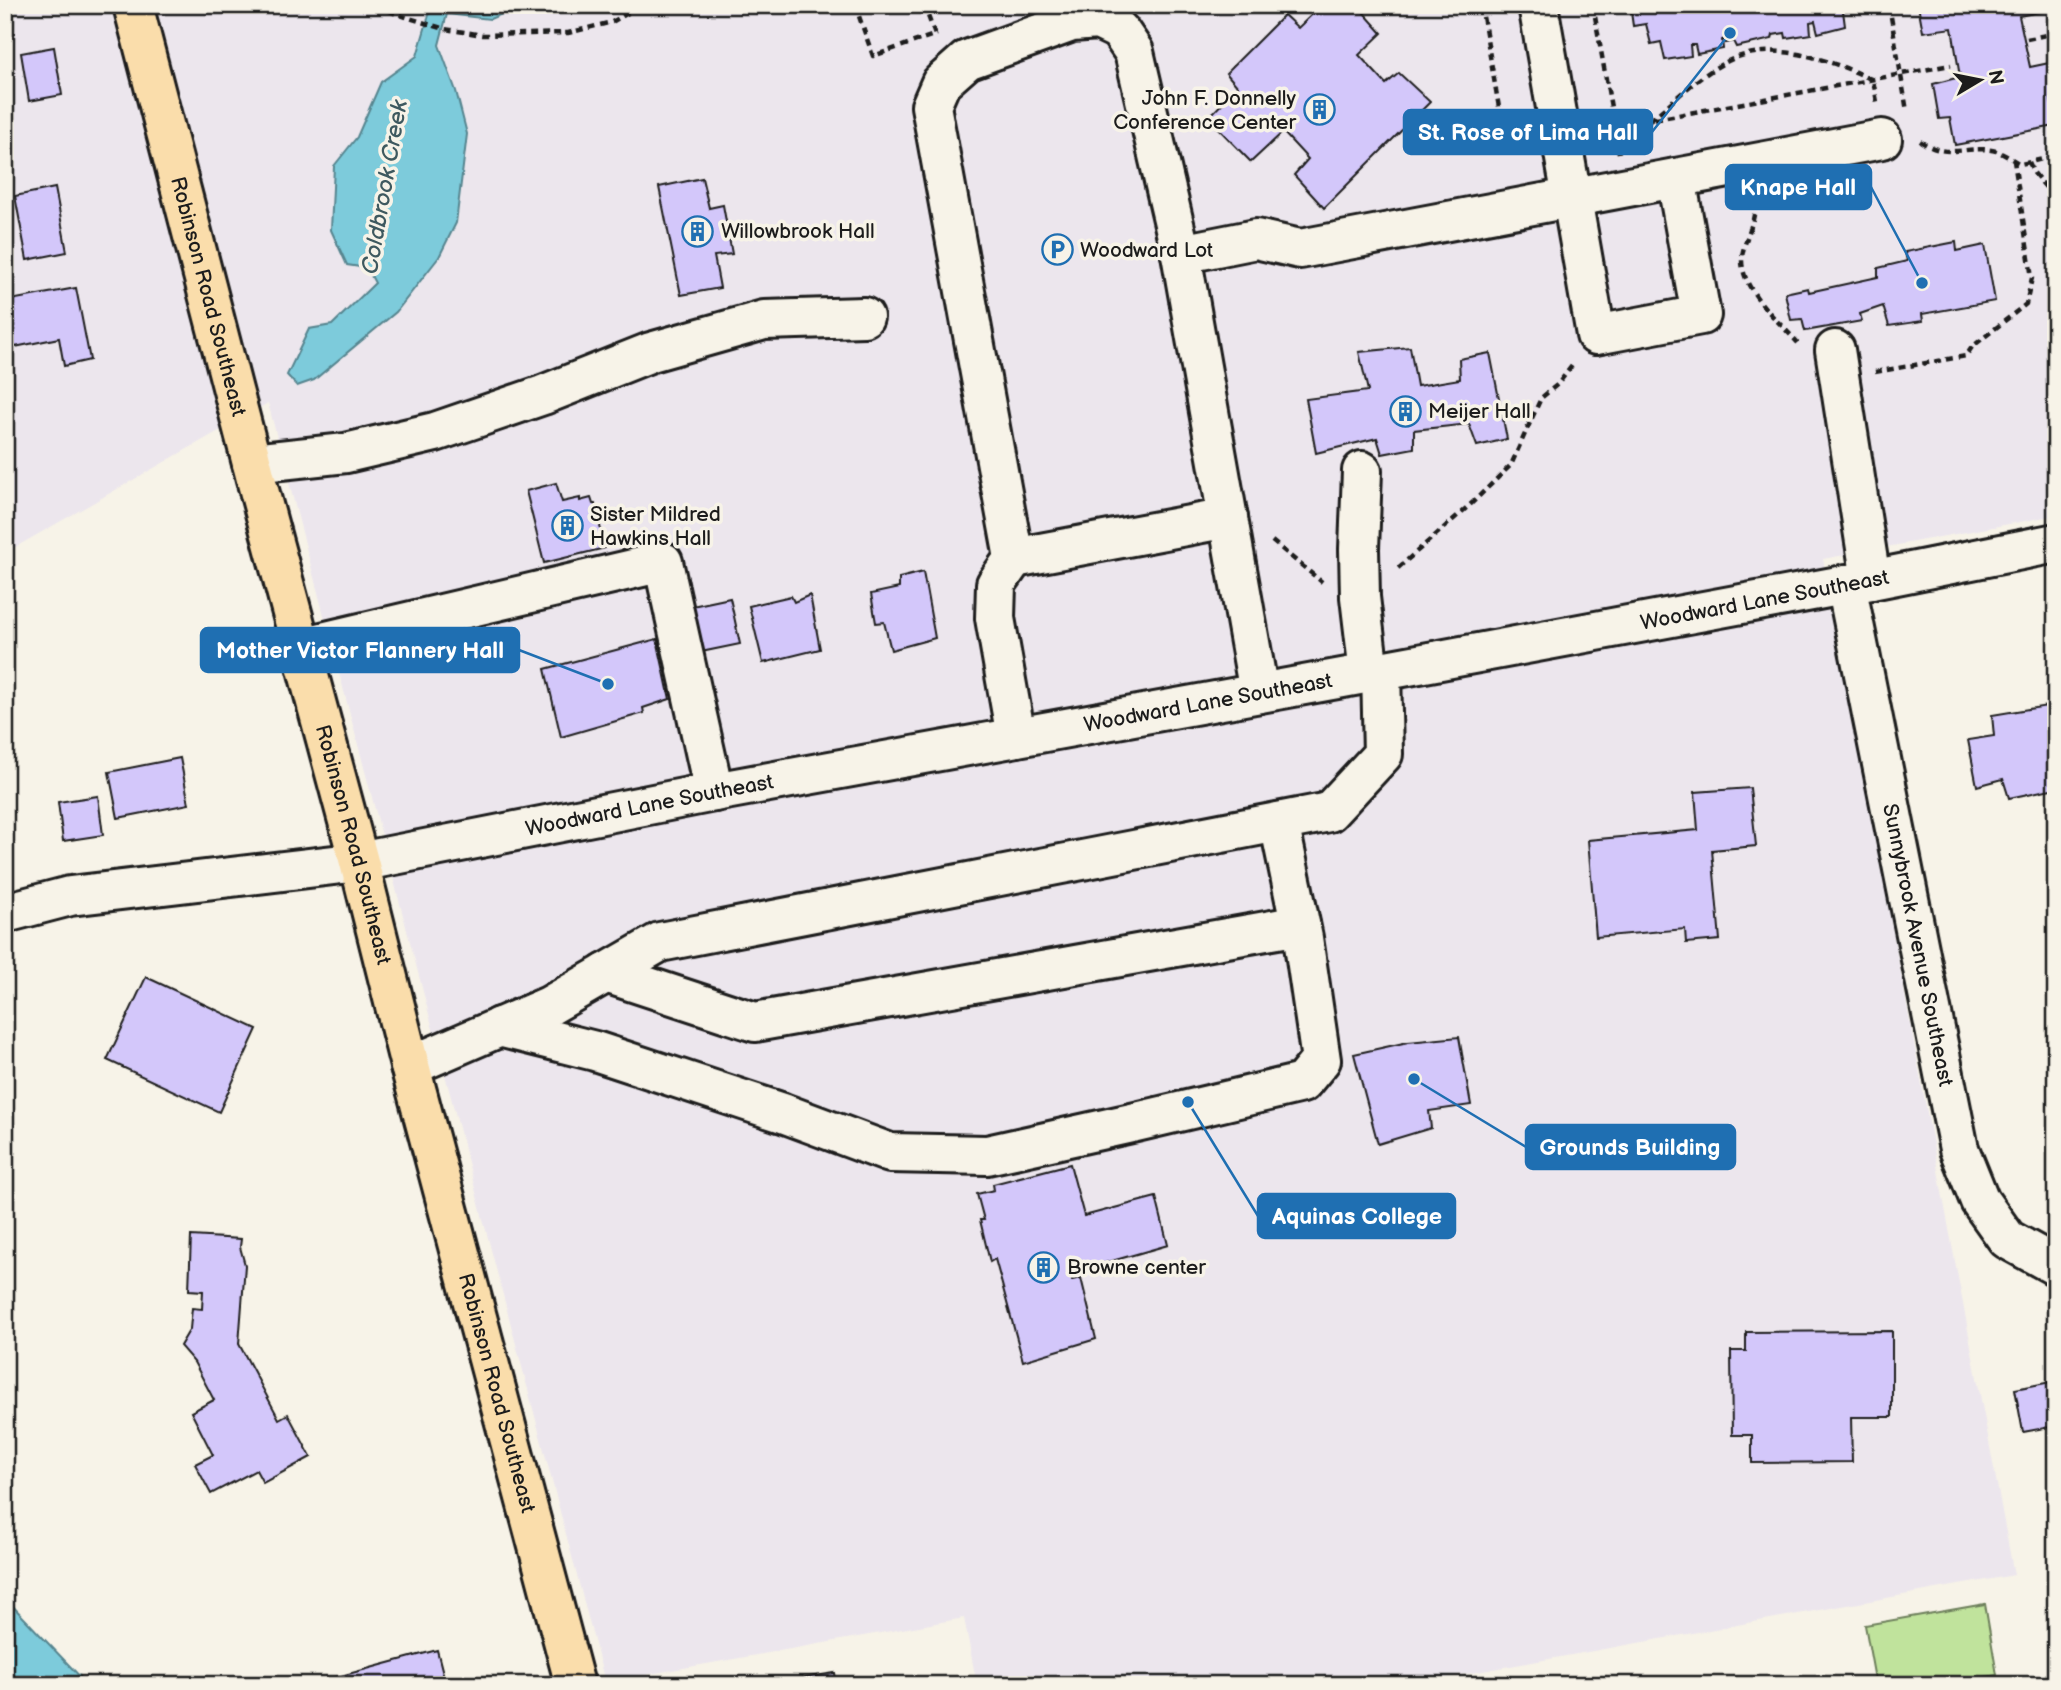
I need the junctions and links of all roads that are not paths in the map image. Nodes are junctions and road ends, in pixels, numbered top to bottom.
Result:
1 (133, 5) edge
2 (1538, 5) edge
3 (1903, 133) road end
4 (1676, 178) junction
5 (1573, 198) junction
6 (1181, 254) junction
7 (864, 317) dead end
8 (1837, 363) road end
9 (252, 463) junction
10 (1362, 471) dead end
11 (1228, 518) junction
12 (2056, 543) edge
13 (1014, 558) junction
14 (1859, 582) junction
15 (301, 647) junction
16 (1375, 672) junction
17 (1259, 693) junction
18 (1016, 737) junction
19 (714, 792) junction
20 (1279, 822) junction
21 (359, 862) junction
22 (5, 913) edge
23 (1300, 925) junction
24 (606, 973) junction
25 (499, 1027) junction
26 (410, 1066) junction
27 (2056, 1266) edge
28 (575, 1685) edge

1 - 9 main road, Robinson Road Southeast
2 - 5 street
3 - 4 street
4 - 5 street
4 - 5 street
5 - 6 street
6 - 11 street
6 - 13 street
7 - 9 street
8 - 14 street, Sunnybrook Avenue Southeast
9 - 15 main road, Robinson Road Southeast
10 - 16 street
11 - 13 street
11 - 17 street
12 - 14 street, Woodward Lane Southeast
13 - 18 street
14 - 16 street, Woodward Lane Southeast
14 - 27 street, Sunnybrook Avenue Southeast
15 - 19 street
15 - 21 main road, Robinson Road Southeast
16 - 17 street, Woodward Lane Southeast
16 - 20 street
17 - 18 street, Woodward Lane Southeast
18 - 19 street, Woodward Lane Southeast
19 - 21 street, Woodward Lane Southeast
20 - 23 street
20 - 24 street
21 - 22 street, Woodward Lane Southeast
21 - 26 main road, Robinson Road Southeast
23 - 24 street
23 - 25 street
24 - 25 street
25 - 26 street
26 - 28 main road, Robinson Road Southeast

